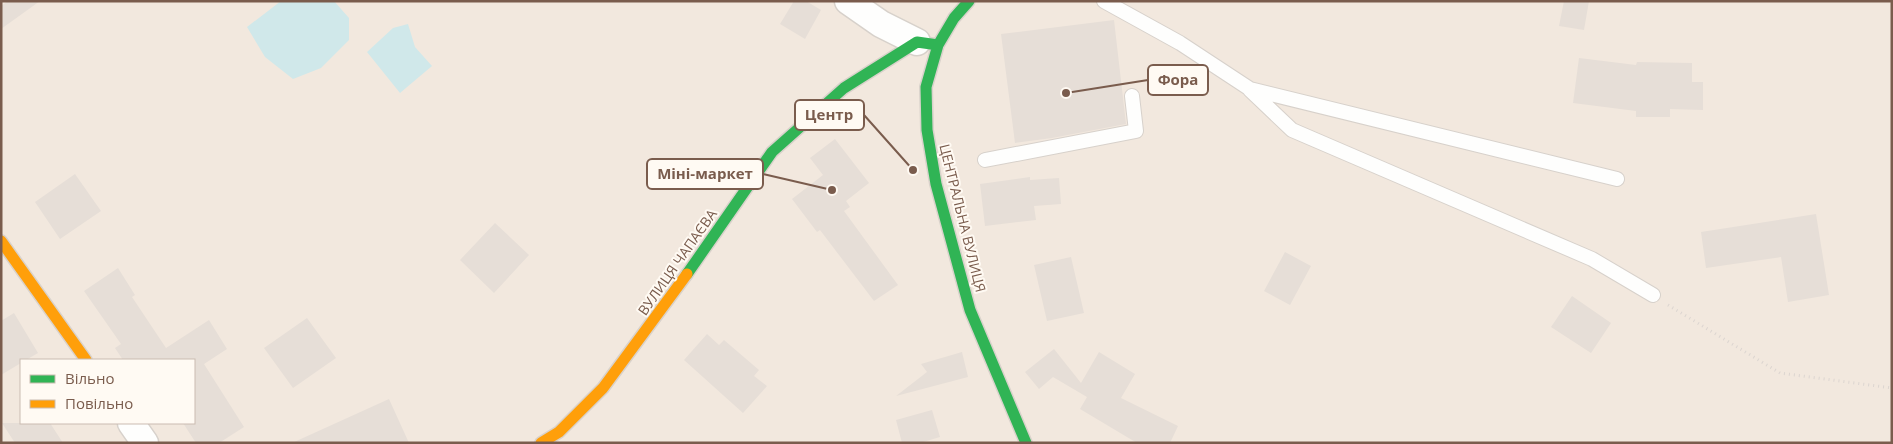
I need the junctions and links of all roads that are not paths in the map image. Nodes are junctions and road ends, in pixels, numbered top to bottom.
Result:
1 (848, 1) edge
2 (969, 1) edge
3 (1104, 1) edge
4 (927, 43) junction
5 (1250, 90) junction
6 (1132, 96) dead end
7 (985, 160) dead end
8 (1617, 179) dead end
9 (1, 241) edge
10 (1652, 295) road end
11 (85, 359) edge
12 (132, 424) edge
13 (145, 443) edge
14 (541, 443) edge
15 (1026, 443) edge

1 - 4 street
2 - 4 street, ЦЕНТРАЛЬНА ВУЛИЦЯ
3 - 5 lane
4 - 14 street, ВУЛИЦЯ ЧАПАЄВА
4 - 15 street, ЦЕНТРАЛЬНА ВУЛИЦЯ
5 - 8 lane
5 - 10 lane
6 - 7 lane
9 - 11 street
12 - 13 street

